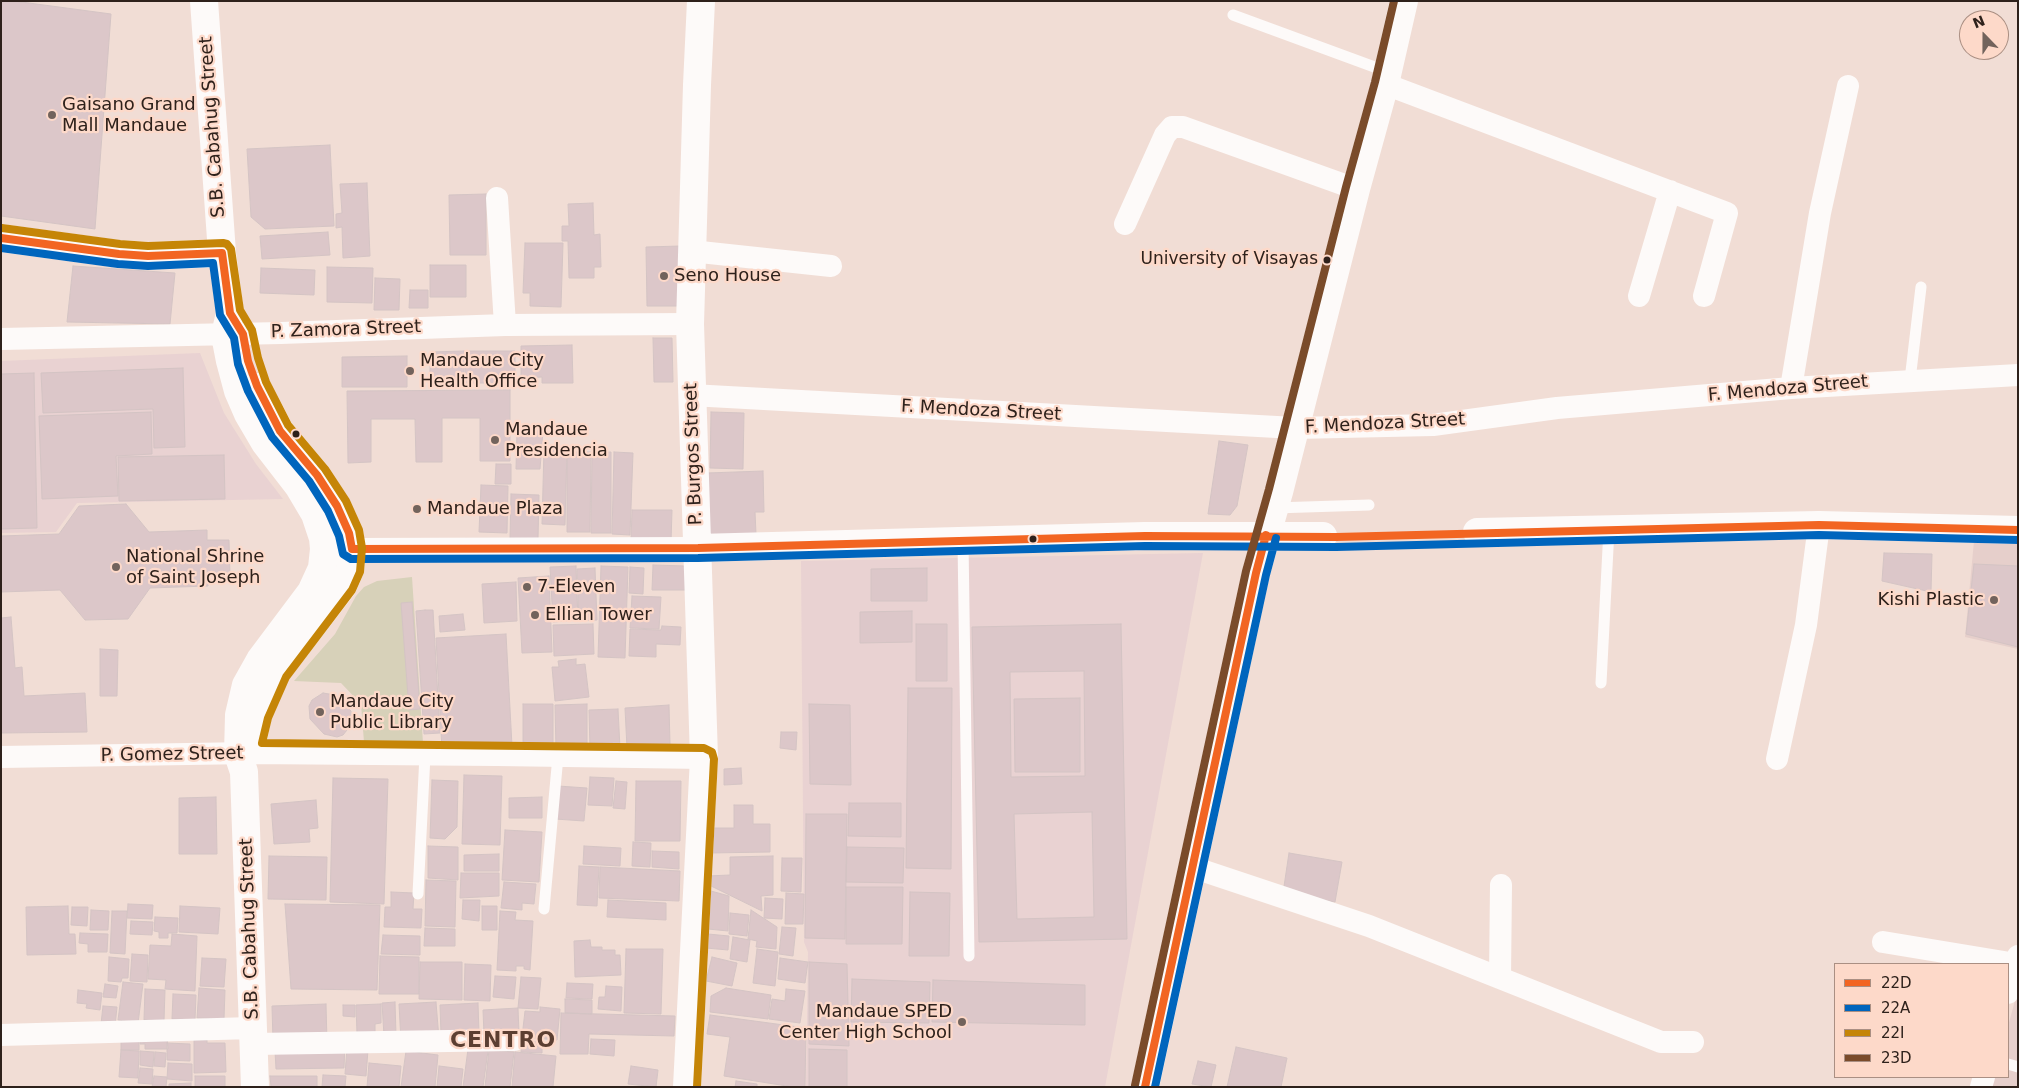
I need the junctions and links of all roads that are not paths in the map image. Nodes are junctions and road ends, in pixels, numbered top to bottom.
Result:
1 (204, 1) edge
2 (701, 1) edge
3 (1404, 1) edge
4 (1233, 15) dead end
5 (1387, 78) junction
6 (1848, 86) dead end
7 (1356, 188) junction
8 (1670, 191) junction
9 (497, 198) dead end
10 (1125, 224) dead end
11 (1, 238) edge
12 (692, 251) junction
13 (222, 253) junction
14 (831, 266) dead end
15 (1921, 287) dead end
16 (1639, 296) dead end
17 (1704, 296) dead end
18 (690, 324) junction
19 (505, 325) junction
20 (233, 327) junction
21 (1, 339) edge
22 (2018, 374) edge
23 (1910, 380) junction
24 (1791, 388) junction
25 (691, 395) junction
26 (1295, 428) junction
27 (318, 496) junction
28 (1369, 505) dead end
29 (1274, 508) junction
30 (1819, 525) junction
31 (1609, 529) junction
32 (2018, 530) edge
33 (1476, 532) dead end
34 (1266, 535) junction
35 (1323, 536) dead end
36 (963, 542) junction
37 (698, 548) junction
38 (324, 549) junction
39 (352, 549) junction
40 (1601, 683) dead end
41 (425, 755) junction
42 (558, 756) junction
43 (1, 757) edge
44 (704, 758) junction
45 (244, 760) junction
46 (1777, 760) dead end
47 (1192, 867) junction
48 (1501, 885) dead end
49 (418, 894) dead end
50 (544, 909) dead end
51 (1883, 942) dead end
52 (969, 956) dead end
53 (2017, 960) edge
54 (1500, 978) junction
55 (2012, 989) edge
56 (1, 1035) edge
57 (254, 1036) junction
58 (514, 1040) dead end
59 (1694, 1042) dead end
60 (255, 1087) edge
61 (687, 1087) edge
62 (1145, 1087) edge

1 - 13 main road, S.B. Cabahug Street
2 - 12 main road, P. Burgos Street
3 - 5 main road
4 - 5 lane
5 - 7 main road
5 - 8 street
6 - 24 street
7 - 10 street
7 - 26 main road
8 - 16 street
8 - 17 street
9 - 19 street
11 - 13 main road
12 - 14 street
12 - 18 main road, P. Burgos Street
13 - 20 main road, S.B. Cabahug Street
15 - 23 lane
18 - 19 street, P. Zamora Street
18 - 25 main road, P. Burgos Street
19 - 20 street, P. Zamora Street
20 - 21 street, P. Zamora Street
20 - 27 main road, S.B. Cabahug Street
22 - 23 street, F. Mendoza Street
23 - 24 street, F. Mendoza Street
24 - 26 street, F. Mendoza Street
25 - 26 street, F. Mendoza Street
25 - 37 main road, P. Burgos Street
26 - 29 main road
27 - 38 main road, S.B. Cabahug Street
27 - 39 main road, S.B. Cabahug Street
28 - 29 lane
29 - 34 main road
30 - 31 main road
30 - 32 main road
30 - 46 street
31 - 33 main road
31 - 40 lane
34 - 35 main road
34 - 36 main road
34 - 47 main road
36 - 37 main road
36 - 52 lane
37 - 39 street
37 - 44 main road, P. Burgos Street
38 - 39 main road
38 - 45 main road, S.B. Cabahug Street
39 - 45 main road, S.B. Cabahug Street
41 - 42 street, P. Gomez Street
41 - 45 street, P. Gomez Street
41 - 49 lane
42 - 44 street, P. Gomez Street
42 - 50 lane
43 - 45 street, P. Gomez Street
44 - 61 main road, P. Burgos Street
45 - 57 main road, S.B. Cabahug Street
47 - 54 street
47 - 62 main road
48 - 54 street
51 - 53 street
53 - 55 street
54 - 59 street
56 - 57 street
57 - 58 street
57 - 60 main road, S.B. Cabahug Street

